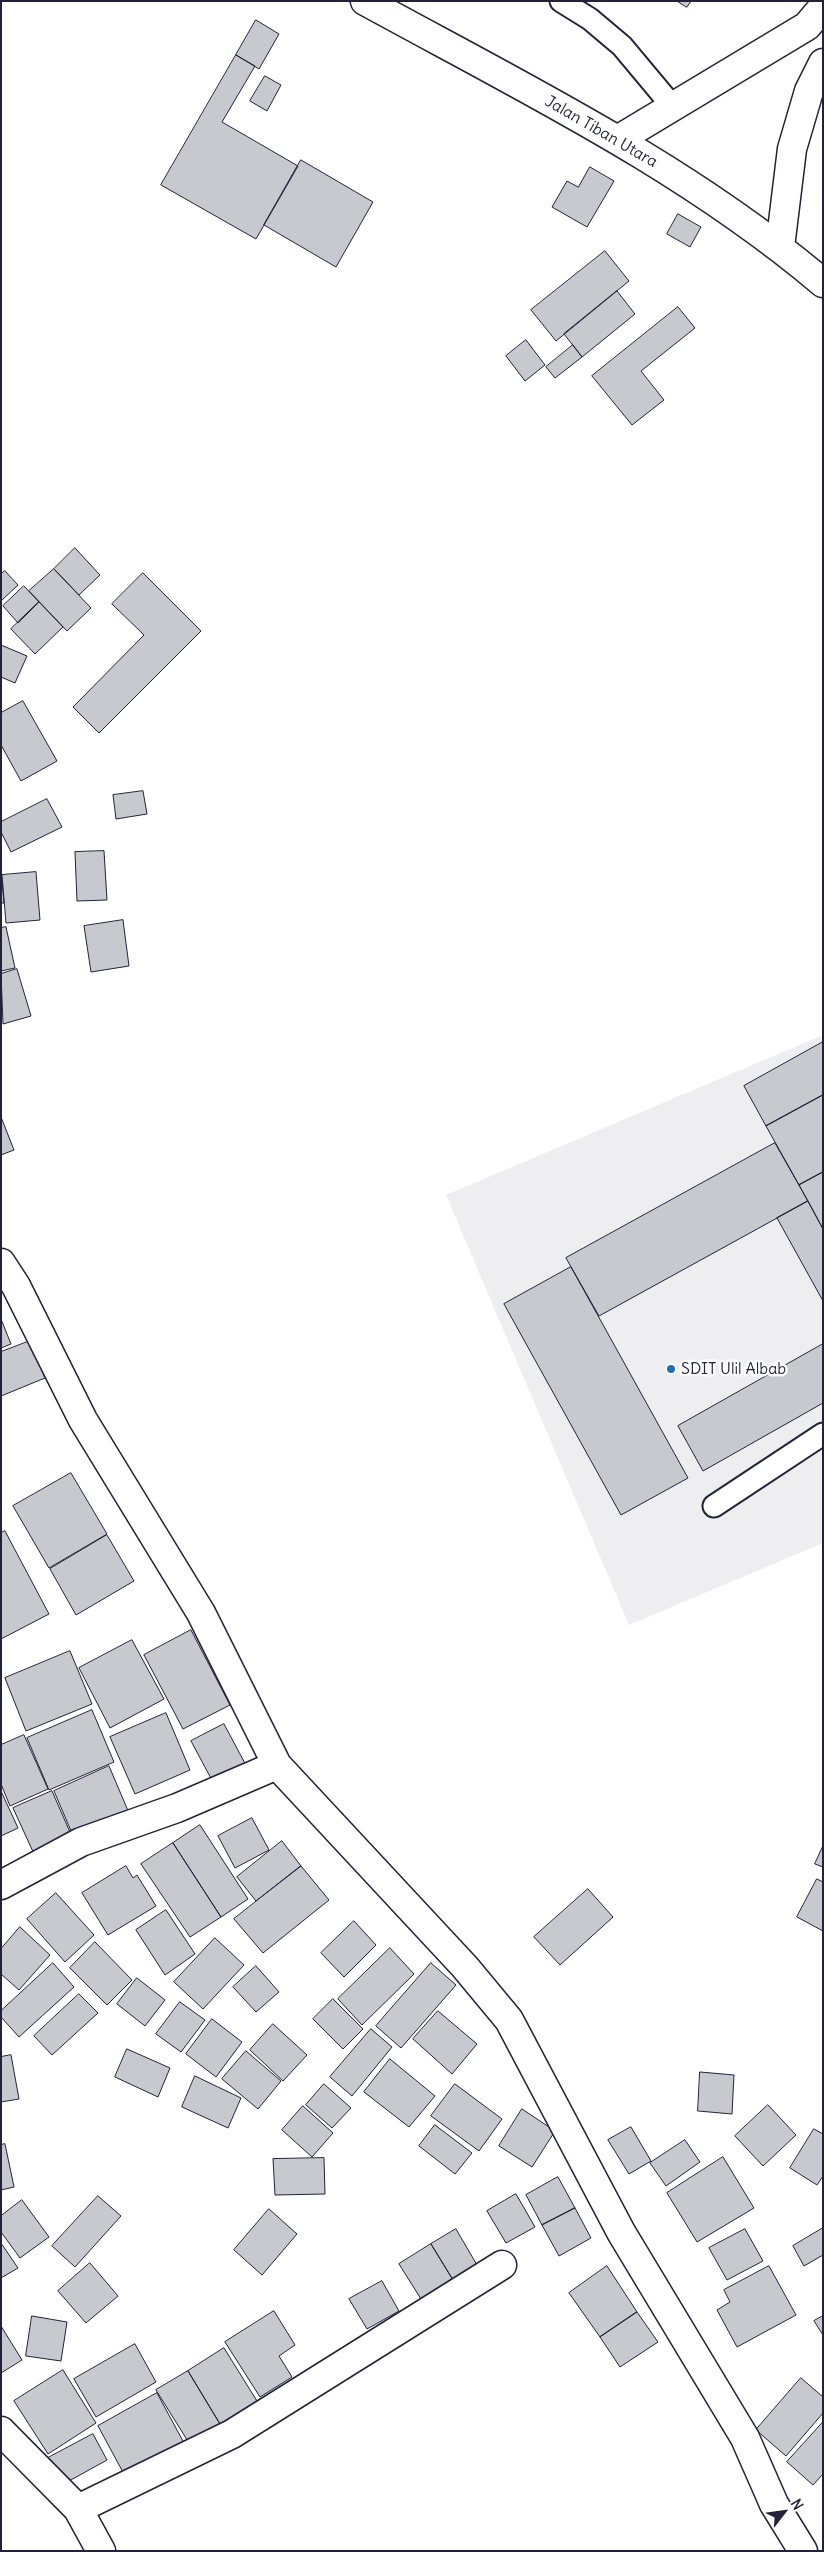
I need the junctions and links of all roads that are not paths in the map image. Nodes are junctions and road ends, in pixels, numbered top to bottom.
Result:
1 (365, 1) edge
2 (561, 1) edge
3 (818, 25) edge
4 (823, 63) edge
5 (673, 107) junction
6 (619, 139) junction
7 (780, 247) junction
8 (823, 283) edge
9 (1, 1263) edge
10 (823, 1434) edge
11 (714, 1506) dead end
12 (277, 1766) junction
13 (1, 1885) edge
14 (502, 2265) dead end
15 (1, 2431) edge
16 (78, 2509) junction
17 (101, 2551) edge
18 (803, 2551) edge

1 - 6 street, Jalan Tiban Utara
2 - 5 lane
3 - 5 street
4 - 7 street
5 - 6 street
6 - 7 street, Jalan Tiban Utara
7 - 8 street, Jalan Tiban Utara
9 - 12 street
10 - 11 lane
12 - 13 street
12 - 18 street
14 - 16 street
15 - 16 street
16 - 17 street

